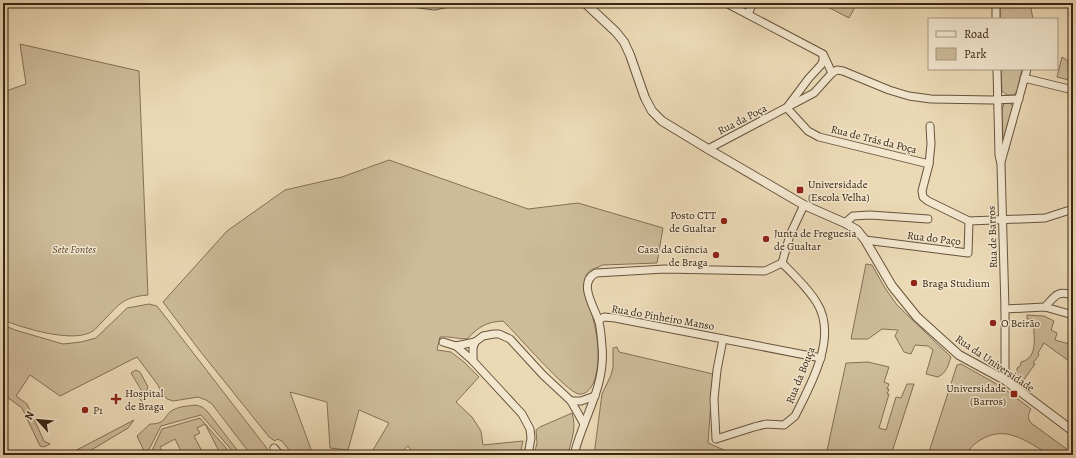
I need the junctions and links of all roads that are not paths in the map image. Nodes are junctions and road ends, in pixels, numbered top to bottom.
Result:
1 (413, 3) edge
2 (448, 3) edge
3 (585, 3) edge
4 (726, 3) edge
5 (753, 3) edge
6 (995, 4) edge
7 (748, 14) junction
8 (996, 18) edge
9 (823, 54) junction
10 (997, 70) edge
11 (1027, 70) edge
12 (832, 74) junction
13 (1024, 78) junction
14 (1073, 90) edge
15 (1018, 99) junction
16 (997, 100) junction
17 (787, 108) junction
18 (930, 126) dead end
19 (708, 149) junction
20 (929, 164) junction
21 (1001, 164) junction
22 (804, 205) junction
23 (1073, 209) edge
24 (928, 219) dead end
25 (1002, 219) junction
26 (969, 221) junction
27 (845, 223) junction
28 (865, 240) junction
29 (782, 263) junction
30 (1073, 295) edge
31 (1045, 307) junction
32 (1005, 309) junction
33 (1073, 315) edge
34 (599, 320) junction
35 (723, 339) junction
36 (443, 342) dead end
37 (475, 342) junction
38 (456, 346) junction
39 (821, 358) junction
40 (474, 361) junction
41 (1005, 380) junction
42 (595, 396) junction
43 (571, 401) junction
44 (584, 424) junction
45 (1073, 432) edge
46 (716, 439) joint
47 (274, 448) dead end
48 (280, 455) edge
49 (528, 455) edge
50 (574, 455) edge

1 - 2 street
3 - 19 street, Rua da Universidade
4 - 7 street
5 - 7 street
6 - 8 street
7 - 9 street
9 - 12 street
9 - 17 street, Rua da Poça
10 - 16 street
11 - 13 street
12 - 16 street
12 - 17 street, Rua da Poça
13 - 14 street
13 - 15 street
15 - 16 street
15 - 21 street
16 - 21 street
17 - 19 street, Rua da Poça
17 - 20 street, Rua de Trás da Poça
18 - 20 street, Rua de Trás da Poça
19 - 22 street, Rua da Universidade
20 - 26 street
21 - 25 street, Rua de Barros
22 - 27 street, Rua da Universidade
22 - 29 street
23 - 25 street
24 - 27 street
25 - 26 street
25 - 32 street, Rua de Barros
26 - 28 street, Rua do Paço
27 - 28 street, Rua da Universidade
28 - 41 street, Rua da Universidade
29 - 34 street
29 - 39 street, Rua da Bouça
30 - 31 street
31 - 32 street
31 - 33 street
32 - 41 street, Rua de Barros
34 - 35 street, Rua do Pinheiro Manso
34 - 42 street
35 - 39 street, Rua do Pinheiro Manso
35 - 46 street, Rua do Pinheiro Manso
36 - 38 street
37 - 38 street
37 - 40 street
37 - 43 street
38 - 40 street
39 - 46 street, Rua da Bouça
40 - 49 street
41 - 45 street, Rua da Universidade
42 - 43 street
42 - 44 street
43 - 44 street
44 - 50 street
47 - 48 street

